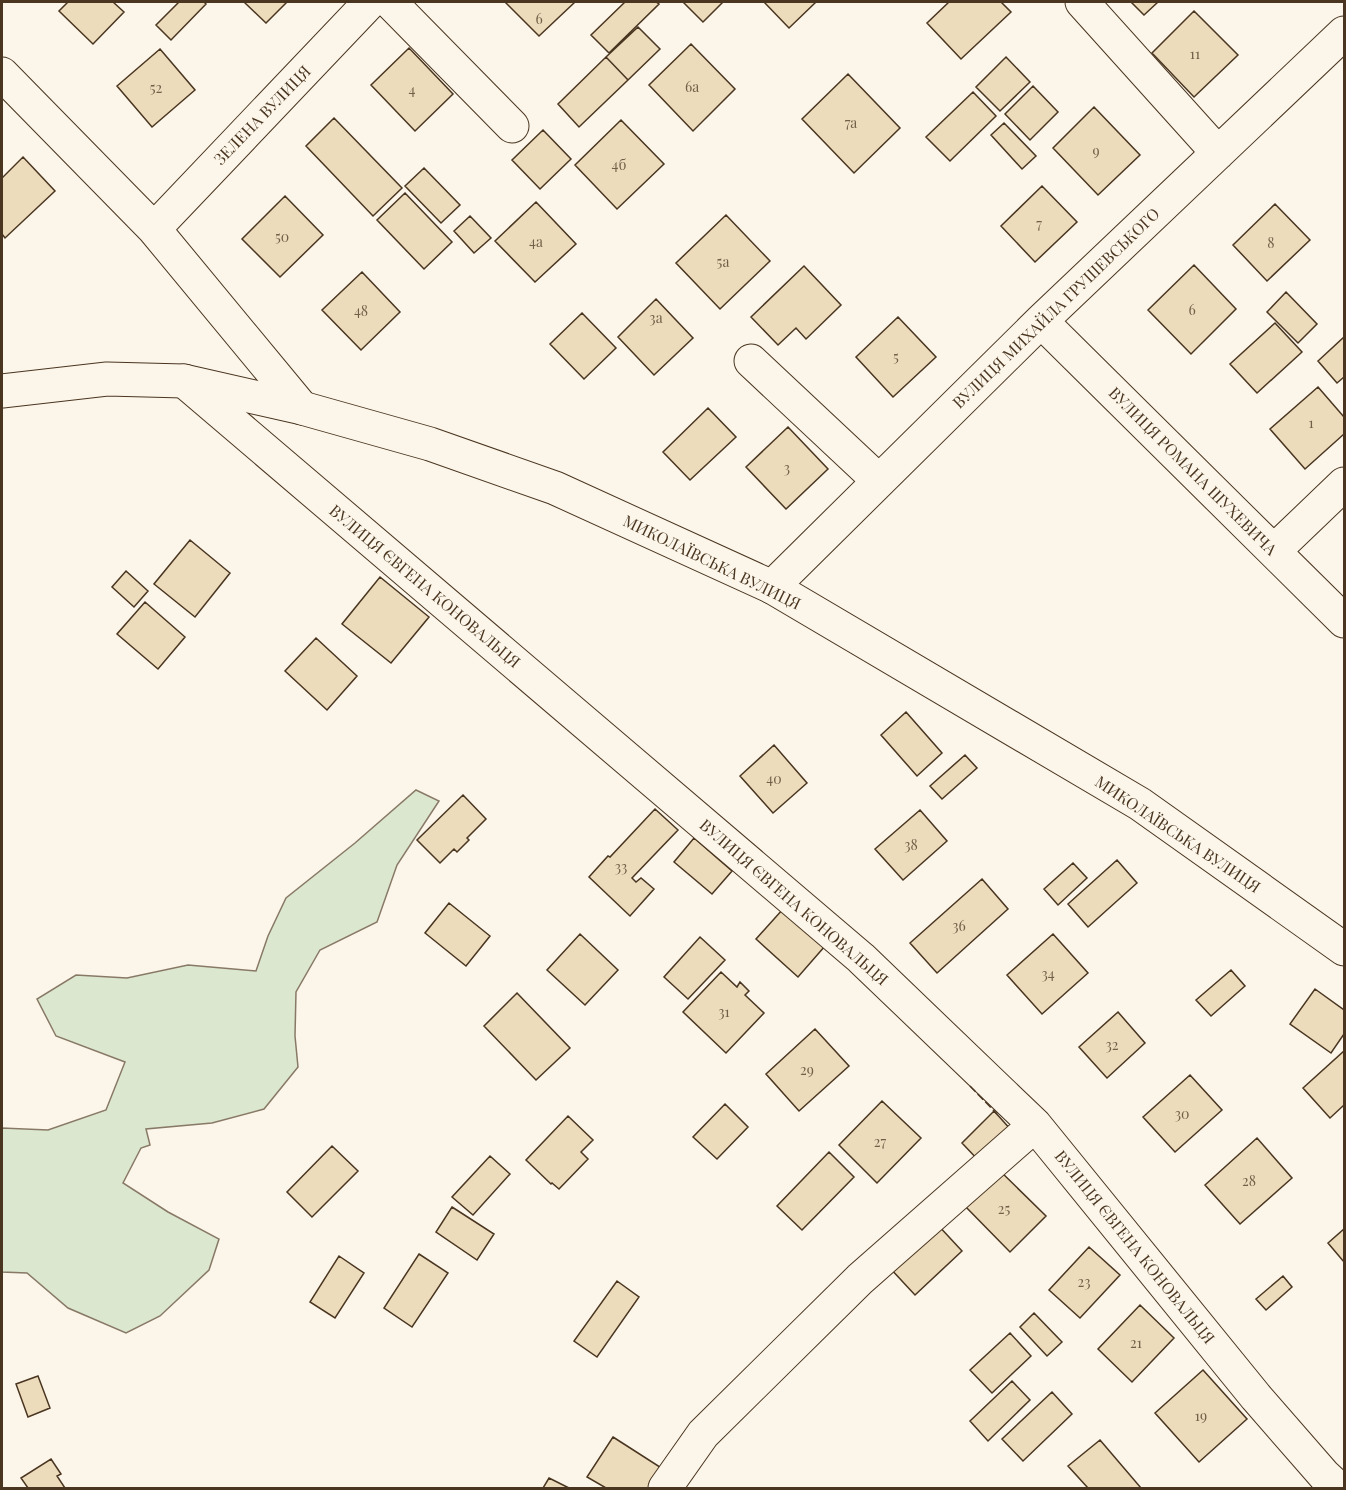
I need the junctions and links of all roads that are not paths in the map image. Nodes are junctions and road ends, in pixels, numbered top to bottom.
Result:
1 (370, 2) edge
2 (390, 2) edge
3 (1082, 2) edge
4 (1344, 33) edge
5 (2, 74) edge
6 (512, 126) dead end
7 (1218, 153) junction
8 (154, 228) junction
9 (1041, 321) junction
10 (751, 361) dead end
11 (184, 381) junction
12 (2, 391) edge
13 (302, 408) junction
14 (879, 481) junction
15 (1344, 484) edge
16 (1274, 551) junction
17 (772, 587) junction
18 (1344, 621) edge
19 (1344, 949) edge
20 (1035, 1125) junction
21 (1330, 1477) edge
22 (665, 1488) edge

1 - 8 street, ЗЕЛЕНА ВУЛИЦЯ
2 - 6 street
3 - 7 street
4 - 7 street, ВУЛИЦЯ МИХАЙЛА ГРУШЕВСЬКОГО
5 - 8 street
7 - 9 street, ВУЛИЦЯ МИХАЙЛА ГРУШЕВСЬКОГО
8 - 13 street
9 - 14 street, ВУЛИЦЯ МИХАЙЛА ГРУШЕВСЬКОГО
9 - 16 street, ВУЛИЦЯ РОМАНА ШУХЕВИЧА
10 - 14 street
11 - 12 street, МИКОЛАЇВСЬКА ВУЛИЦЯ
11 - 13 street, МИКОЛАЇВСЬКА ВУЛИЦЯ
11 - 20 street, ВУЛИЦЯ ЄВГЕНА КОНОВАЛЬЦЯ
13 - 17 street, МИКОЛАЇВСЬКА ВУЛИЦЯ
14 - 17 street, ВУЛИЦЯ МИХАЙЛА ГРУШЕВСЬКОГО
15 - 16 street
16 - 18 street, ВУЛИЦЯ РОМАНА ШУХЕВИЧА
17 - 19 street, МИКОЛАЇВСЬКА ВУЛИЦЯ
20 - 21 street, ВУЛИЦЯ ЄВГЕНА КОНОВАЛЬЦЯ
20 - 22 street

